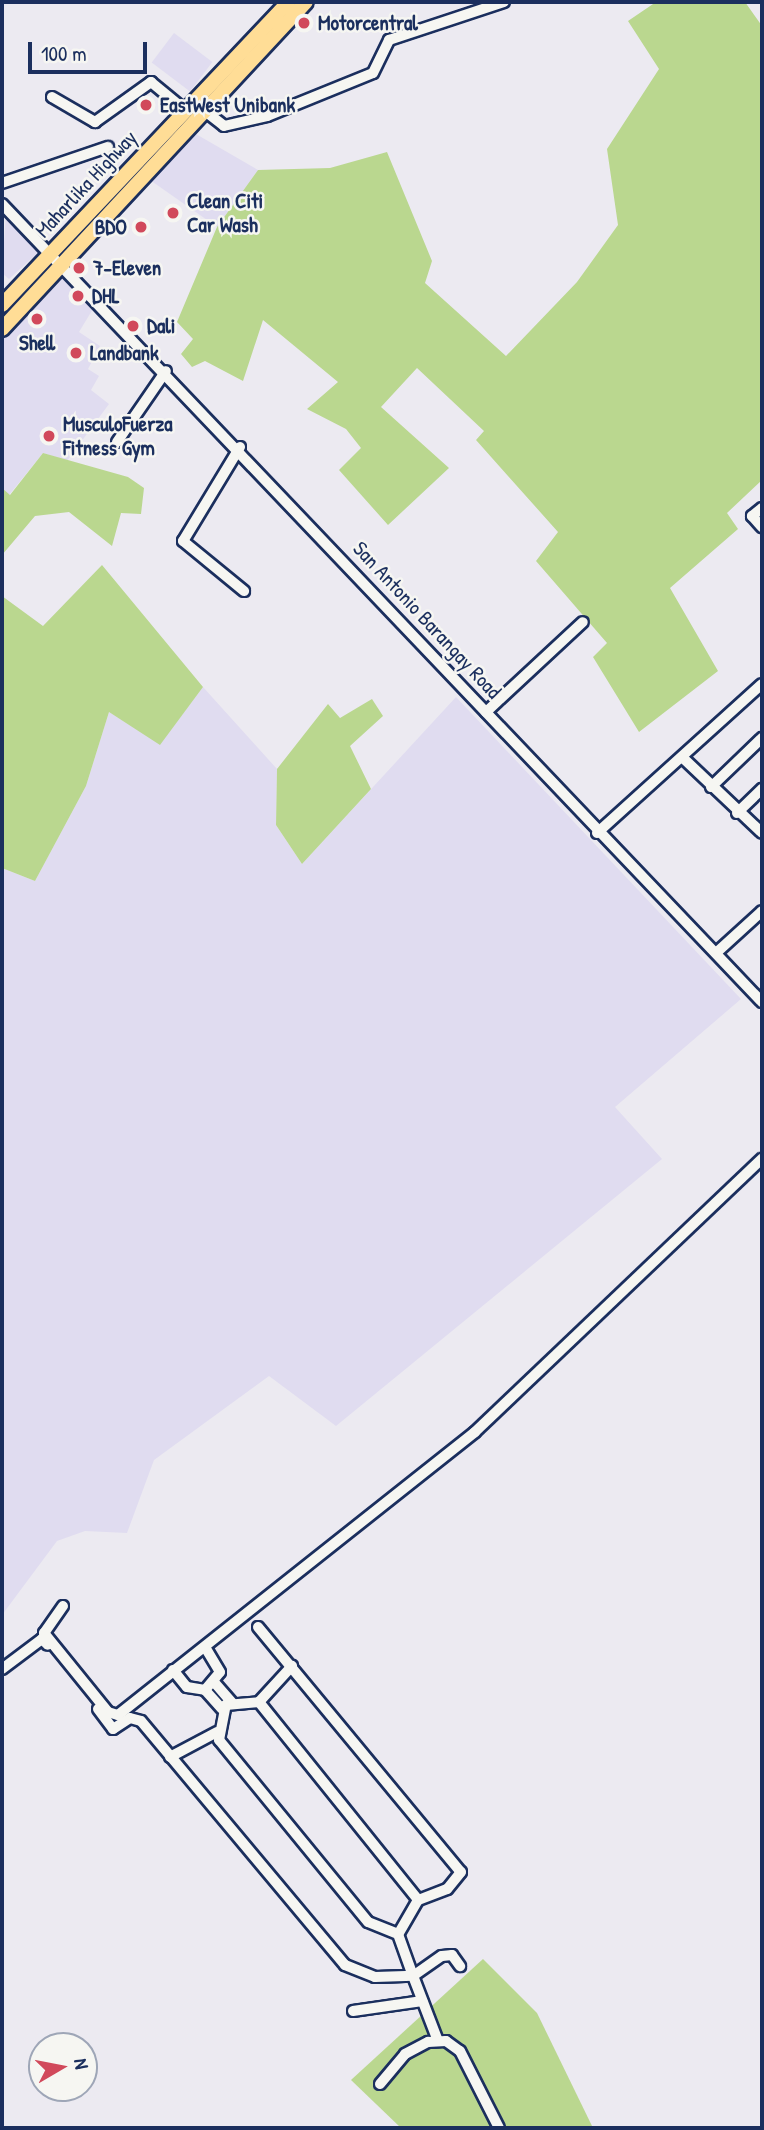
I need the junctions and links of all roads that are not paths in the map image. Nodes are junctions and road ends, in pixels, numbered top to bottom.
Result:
1 (289, 2) edge
2 (306, 2) edge
3 (503, 2) edge
4 (52, 97) dead end
5 (186, 111) junction
6 (205, 111) junction
7 (108, 147) dead end
8 (2, 183) edge
9 (2, 204) edge
10 (49, 254) junction
11 (61, 266) junction
12 (2, 305) edge
13 (2, 329) edge
14 (166, 371) junction
15 (117, 442) dead end
16 (240, 447) junction
17 (762, 508) edge
18 (762, 527) edge
19 (244, 591) dead end
20 (583, 622) dead end
21 (762, 684) edge
22 (486, 712) junction
23 (762, 737) edge
24 (682, 757) junction
25 (711, 786) junction
26 (762, 789) edge
27 (737, 813) junction
28 (762, 833) edge
29 (597, 834) junction
30 (762, 911) edge
31 (716, 953) junction
32 (762, 1002) edge
33 (762, 1159) edge
34 (63, 1606) dead end
35 (258, 1628) dead end
36 (205, 1647) junction
37 (292, 1666) junction
38 (2, 1669) edge
39 (173, 1670) junction
40 (214, 1682) junction
41 (205, 1690) junction
42 (259, 1702) junction
43 (232, 1703) junction
44 (222, 1709) junction
45 (217, 1732) junction
46 (170, 1756) junction
47 (418, 1900) junction
48 (398, 1934) junction
49 (460, 1966) dead end
50 (414, 1976) junction
51 (422, 2001) junction
52 (353, 2011) dead end
53 (438, 2042) junction
54 (380, 2084) dead end
55 (499, 2128) edge

1 - 5 highway, Maharlika Highway
2 - 6 highway, Maharlika Highway
3 - 6 street
4 - 5 street
5 - 10 highway, Maharlika Highway
6 - 11 highway, Maharlika Highway
7 - 8 street
9 - 10 street, San Antonio Barangay Road
10 - 11 street, San Antonio Barangay Road
10 - 12 highway, Maharlika Highway
11 - 13 highway, Maharlika Highway
11 - 14 street, San Antonio Barangay Road
14 - 15 street
14 - 16 street, San Antonio Barangay Road
16 - 19 street
16 - 22 street, San Antonio Barangay Road
17 - 18 street
20 - 22 street
21 - 24 street
22 - 29 street, San Antonio Barangay Road
23 - 25 street
24 - 25 street
24 - 29 street
25 - 27 street
26 - 27 street
27 - 28 street
29 - 31 street, San Antonio Barangay Road
30 - 31 street
31 - 32 street, San Antonio Barangay Road
33 - 36 street
34 - 39 street
35 - 37 street
36 - 39 street
36 - 40 street
37 - 42 street
37 - 47 street
38 - 46 street
39 - 41 street
40 - 41 street
40 - 43 street
41 - 44 street
42 - 43 street
42 - 47 street
43 - 44 street
44 - 45 street
45 - 46 street
45 - 48 street
46 - 50 street
47 - 48 street
48 - 50 street
49 - 50 street
50 - 51 street
51 - 52 street
51 - 53 street
53 - 54 street
53 - 55 street

